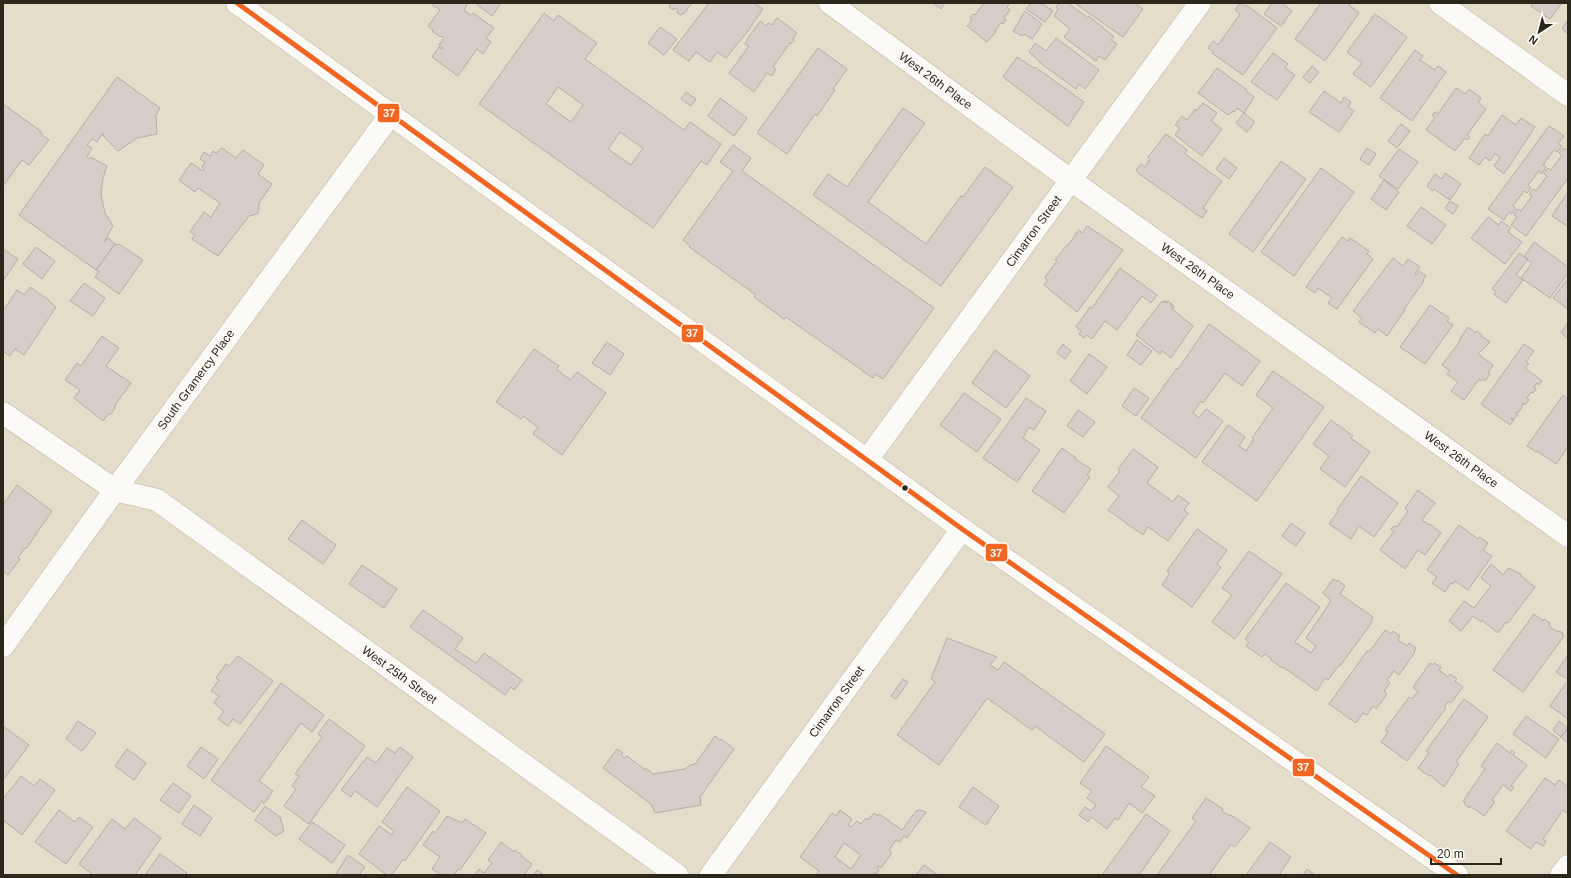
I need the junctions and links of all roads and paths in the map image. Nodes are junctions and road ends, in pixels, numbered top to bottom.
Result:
1 (237, 3) edge
2 (830, 3) edge
3 (1200, 3) edge
4 (1440, 3) edge
5 (1568, 95) edge
6 (391, 114) junction
7 (1072, 181) junction
8 (3, 413) edge
9 (867, 460) junction
10 (115, 490) junction
11 (962, 529) junction
12 (1568, 536) edge
13 (3, 646) edge
14 (1568, 866) edge
15 (677, 875) edge
16 (711, 875) edge
17 (1457, 875) edge
18 (1562, 875) edge

1 - 6 street
2 - 7 street, West 26th Place
3 - 7 street, Cimarron Street
4 - 5 street
6 - 9 street
6 - 10 street, South Gramercy Place
7 - 9 street, Cimarron Street
7 - 12 street, West 26th Place
8 - 10 street
9 - 11 street
10 - 13 street, South Gramercy Place
10 - 15 street, West 25th Street
11 - 16 street, Cimarron Street
11 - 17 street
14 - 18 street

